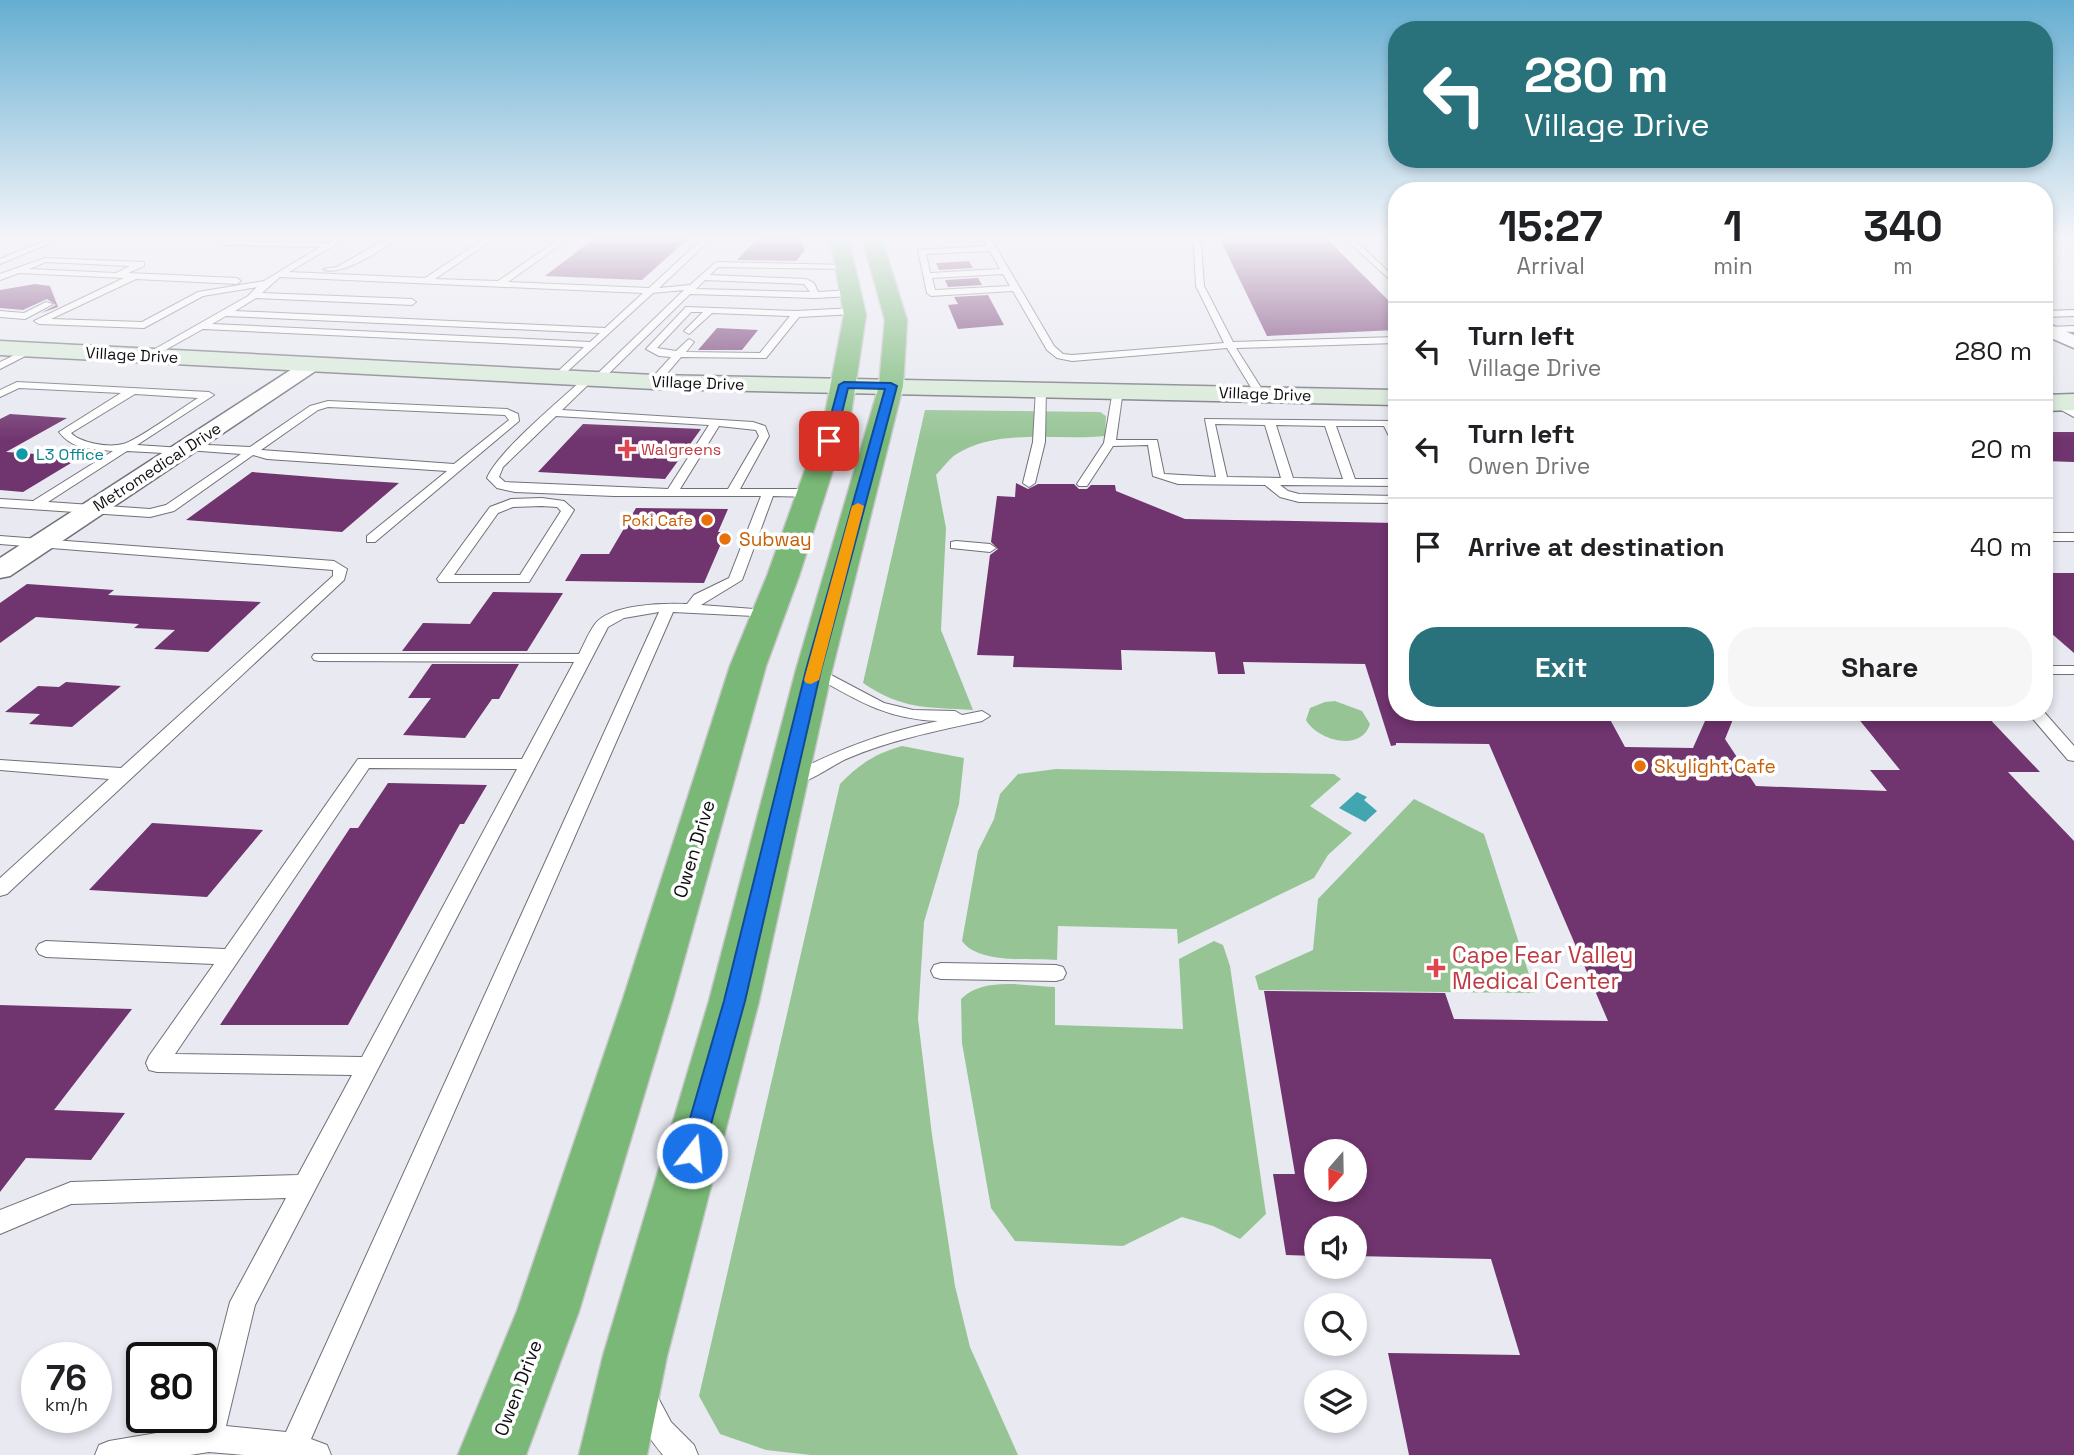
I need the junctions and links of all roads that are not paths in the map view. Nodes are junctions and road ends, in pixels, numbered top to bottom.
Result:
1 (53, 305) edge
2 (69, 305) edge
3 (181, 305) edge
4 (238, 305) edge
5 (636, 305) edge
6 (673, 305) edge
7 (839, 305) edge
8 (853, 305) edge
9 (891, 305) edge
10 (1025, 305) edge
11 (1208, 305) edge
12 (710, 310) junction
13 (148, 312) dead end
14 (224, 313) junction
15 (2074, 313) edge
16 (0, 314) edge
17 (796, 314) junction
18 (2053, 321) edge
19 (124, 324) junction
20 (2053, 325) edge
21 (201, 327) junction
22 (2053, 328) edge
23 (2074, 329) edge
24 (608, 331) junction
25 (684, 337) junction
26 (1388, 340) edge
27 (2074, 342) edge
28 (593, 345) junction
29 (1230, 345) junction
30 (0, 348) edge
31 (32, 350) junction
32 (668, 353) junction
33 (149, 356) junction
34 (313, 364) junction
35 (0, 366) edge
36 (558, 377) junction
37 (593, 379) junction
38 (654, 382) junction
39 (844, 385) junction
40 (891, 386) junction
41 (1041, 388) junction
42 (1118, 390) junction
43 (133, 391) junction
44 (0, 394) edge
45 (1260, 394) junction
46 (1388, 398) edge
47 (553, 413) junction
48 (716, 422) junction
49 (1270, 422) junction
50 (1329, 422) junction
51 (1388, 423) edge
52 (1110, 443) junction
53 (126, 447) junction
54 (184, 449) junction
55 (252, 451) junction
56 (457, 468) junction
57 (1222, 481) junction
58 (1268, 481) junction
59 (1288, 481) junction
60 (1350, 482) junction
61 (1388, 482) edge
62 (1029, 483) dead end
63 (1083, 484) dead end
64 (581, 491) junction
65 (672, 492) junction
66 (732, 493) junction
67 (768, 493) junction
68 (811, 493) junction
69 (1388, 500) edge
70 (0, 503) edge
71 (560, 504) junction
72 (35, 505) junction
73 (93, 509) junction
74 (2053, 537) edge
75 (2074, 537) edge
76 (370, 539) dead end
77 (0, 540) edge
78 (41, 543) junction
79 (956, 545) dead end
80 (990, 548) dead end
81 (0, 570) edge
82 (667, 609) junction
83 (689, 610) junction
84 (768, 614) junction
85 (320, 657) dead end
86 (584, 658) junction
87 (814, 670) junction
88 (2053, 670) edge
89 (2074, 670) edge
90 (2043, 721) edge
91 (2074, 756) edge
92 (528, 764) junction
93 (0, 765) edge
94 (122, 775) junction
95 (788, 783) junction
96 (0, 889) edge
97 (46, 949) dead end
98 (230, 957) junction
99 (941, 971) dead end
100 (1056, 973) dead end
101 (368, 1066) junction
102 (304, 1186) junction
103 (0, 1222) edge
104 (635, 1356) junction
105 (209, 1438) junction
106 (294, 1446) junction
107 (109, 1455) edge
108 (317, 1455) edge
109 (492, 1455) edge
110 (613, 1455) edge
111 (684, 1455) edge

1 - 16 lane
2 - 19 lane
3 - 19 lane
4 - 14 lane
5 - 24 lane
6 - 37 lane
7 - 17 lane
8 - 39 highway, Owen Drive
9 - 40 highway
10 - 29 lane
11 - 29 lane
12 - 17 lane
12 - 25 lane
12 - 25 lane
12 - 32 lane
13 - 19 lane
14 - 21 lane
14 - 24 lane
15 - 18 lane
17 - 32 lane
20 - 23 lane
21 - 28 lane
21 - 33 lane
22 - 27 street
24 - 28 lane
25 - 32 lane
25 - 32 lane
26 - 29 lane
28 - 36 lane
29 - 45 lane
30 - 31 main road, Village Drive
31 - 33 main road, Village Drive
31 - 35 lane
32 - 38 lane
33 - 34 main road, Village Drive
34 - 36 main road, Village Drive
34 - 54 street, Metromedical Drive
36 - 37 main road, Village Drive
37 - 38 main road, Village Drive
37 - 47 lane
38 - 39 main road, Village Drive
39 - 40 main road, Village Drive
39 - 68 highway, Owen Drive
40 - 41 main road, Village Drive
40 - 87 highway
41 - 42 main road, Village Drive
41 - 62 lane
42 - 45 main road, Village Drive
42 - 52 lane
43 - 44 lane
43 - 53 lane
43 - 53 lane
45 - 46 main road, Village Drive
47 - 48 lane
47 - 64 lane
48 - 65 lane
48 - 66 lane
49 - 50 lane
49 - 57 lane
49 - 59 lane
50 - 51 lane
50 - 60 lane
52 - 57 lane
52 - 63 lane
53 - 54 lane
53 - 72 lane
54 - 55 lane
54 - 73 street, Metromedical Drive
55 - 56 lane
55 - 56 lane
55 - 73 lane
56 - 76 lane
57 - 58 lane
58 - 59 lane
58 - 69 lane
59 - 60 lane
60 - 61 lane
64 - 65 lane
64 - 71 lane
65 - 66 lane
66 - 67 lane
67 - 68 lane
67 - 83 lane
68 - 84 highway, Owen Drive
70 - 72 lane
71 - 71 lane
72 - 73 lane
73 - 78 street, Metromedical Drive
74 - 75 lane
77 - 78 lane
78 - 81 street, Metromedical Drive
78 - 94 lane
79 - 80 lane
82 - 83 lane
82 - 86 lane
82 - 106 lane
83 - 84 lane
84 - 109 highway, Owen Drive
85 - 86 lane
86 - 92 lane
87 - 95 highway
87 - 95 lane
88 - 89 lane
90 - 91 lane
92 - 98 lane
92 - 101 lane
93 - 94 lane
94 - 96 lane
95 - 104 highway
97 - 98 lane
98 - 101 lane
99 - 100 lane
101 - 102 lane
102 - 103 lane
102 - 105 lane
104 - 110 highway
104 - 111 lane
105 - 106 lane
105 - 107 lane
106 - 108 lane

